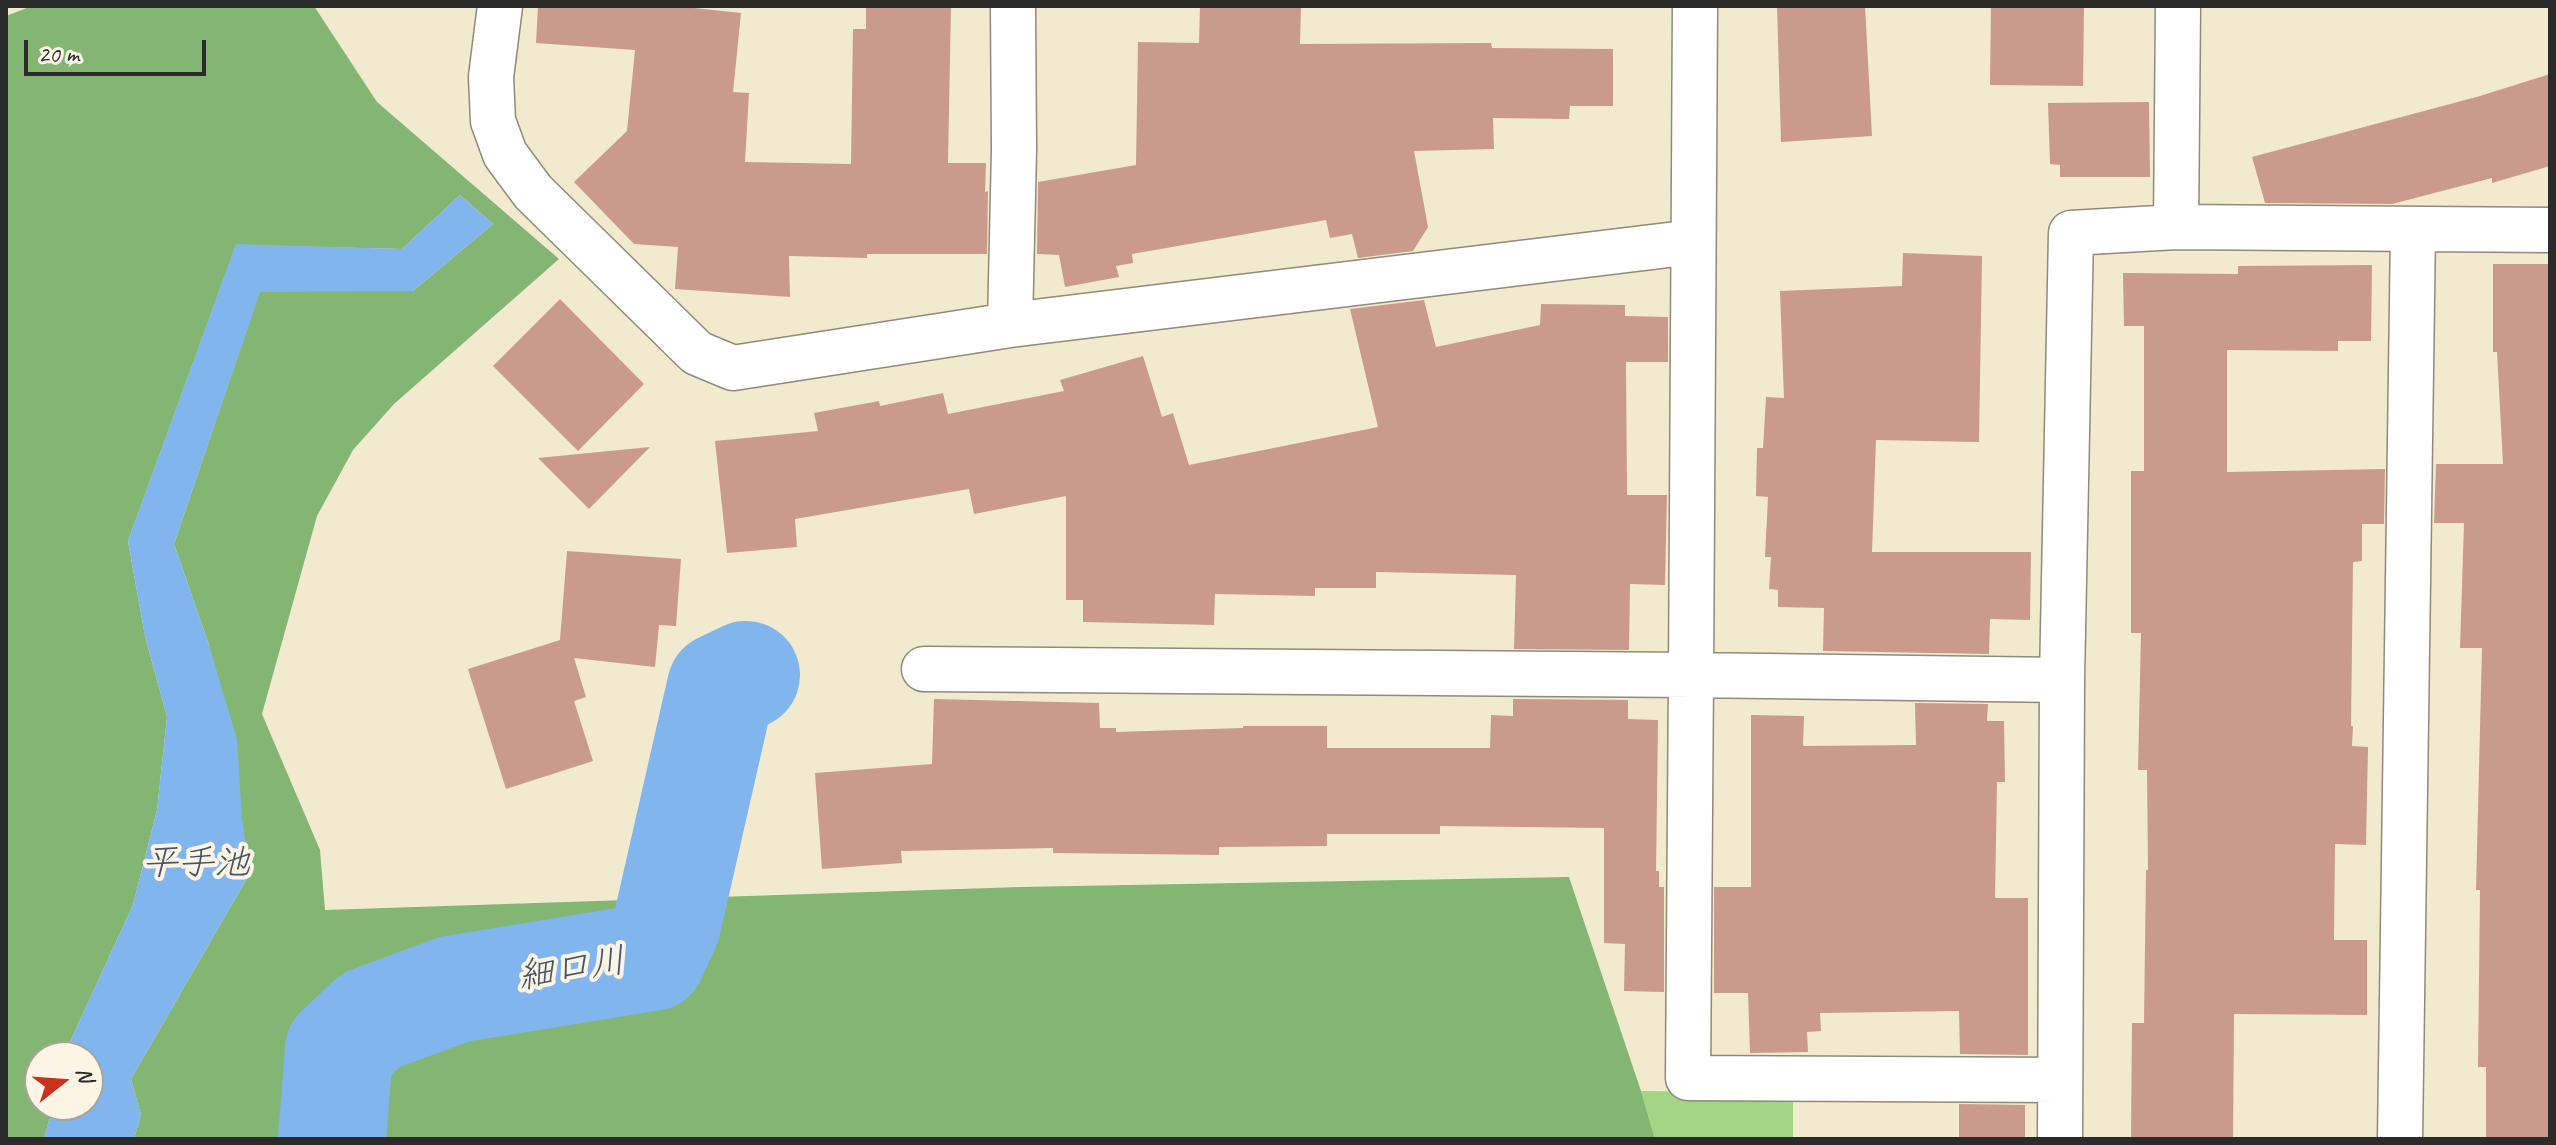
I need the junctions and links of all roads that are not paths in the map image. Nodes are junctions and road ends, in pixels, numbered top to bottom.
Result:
1 (500, 6) edge
2 (1013, 6) edge
3 (1695, 6) edge
4 (2178, 6) edge
5 (2176, 227) junction
6 (2550, 230) edge
7 (2413, 231) junction
8 (1693, 242) junction
9 (1010, 325) junction
10 (924, 669) dead end
11 (1691, 675) junction
12 (2062, 680) junction
13 (2060, 1080) junction
14 (2060, 1139) edge
15 (2400, 1139) edge

1 - 9 street
2 - 9 street
3 - 8 street
4 - 5 street
5 - 7 street
5 - 12 street
6 - 7 street
7 - 15 street
8 - 9 street
8 - 11 street
10 - 11 street
11 - 12 street
11 - 13 street
12 - 13 street
13 - 14 street

